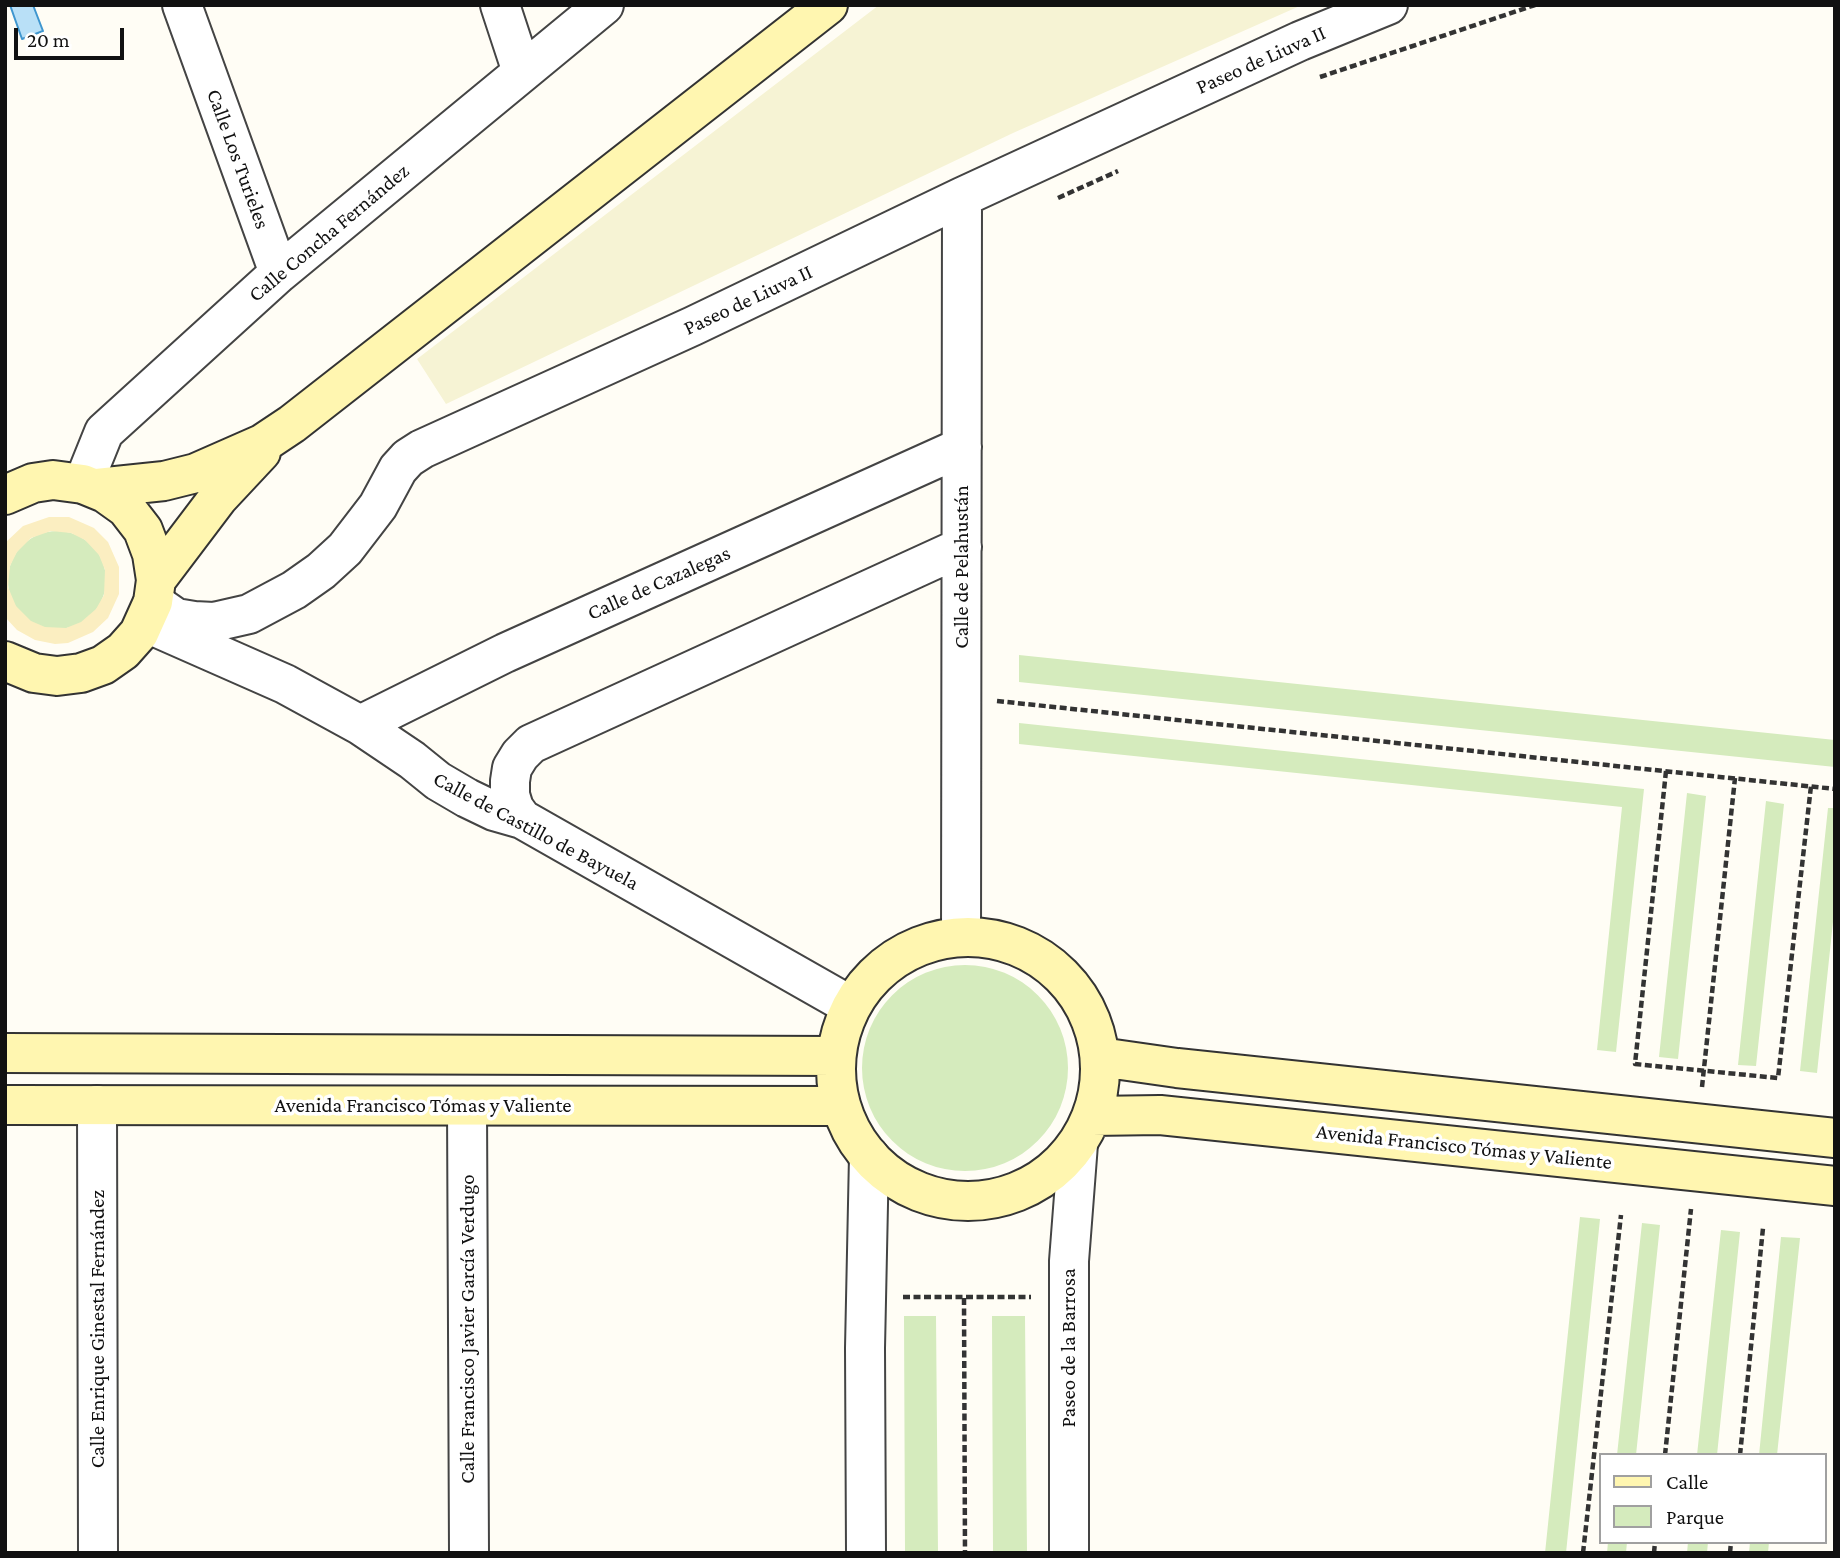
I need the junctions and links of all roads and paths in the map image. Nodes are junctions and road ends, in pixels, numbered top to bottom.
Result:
1 (182, 5) edge
2 (500, 5) edge
3 (604, 5) edge
4 (828, 5) edge
5 (1388, 5) edge
6 (1535, 5) edge
7 (522, 72) junction
8 (1313, 80) dead end
9 (1119, 170) dead end
10 (962, 197) junction
11 (1058, 198) dead end
12 (279, 273) junction
13 (292, 424) junction
14 (962, 447) junction
15 (90, 486) junction
16 (6, 494) edge
17 (962, 547) junction
18 (151, 601) junction
19 (11, 669) edge
20 (1019, 704) dead end
21 (360, 725) junction
22 (1666, 771) junction
23 (1735, 778) junction
24 (1811, 786) junction
25 (1835, 789) edge
26 (522, 819) junction
27 (961, 937) junction
28 (851, 1006) junction
29 (5, 1054) edge
30 (836, 1056) junction
31 (1100, 1056) junction
32 (1704, 1070) junction
33 (5, 1105) edge
34 (97, 1105) junction
35 (467, 1106) junction
36 (841, 1106) junction
37 (1085, 1130) junction
38 (1835, 1138) edge
39 (869, 1156) junction
40 (1835, 1186) edge
41 (1621, 1215) dead end
42 (1690, 1221) dead end
43 (1763, 1228) dead end
44 (892, 1297) dead end
45 (1034, 1297) dead end
46 (964, 1298) junction
47 (1665, 1453) edge
48 (1740, 1453) edge
49 (98, 1553) edge
50 (468, 1553) edge
51 (866, 1553) edge
52 (965, 1553) edge
53 (1069, 1553) edge
54 (1583, 1553) edge

1 - 12 street, Calle Los Turieles
2 - 7 street
3 - 7 street, Calle Concha Fernández
4 - 13 street
5 - 10 street, Paseo de Liuva II
6 - 8 path
7 - 12 street, Calle Concha Fernández
9 - 11 path
10 - 14 street, Calle de Pelahustán
10 - 18 street, Paseo de Liuva II
12 - 15 street, Calle Concha Fernández
13 - 15 street
13 - 18 street
14 - 17 street, Calle de Pelahustán
14 - 21 street, Calle de Cazalegas
15 - 16 street
15 - 18 street
17 - 26 street
17 - 27 street, Calle de Pelahustán
18 - 19 street
18 - 21 street, Calle de Castillo de Bayuela
20 - 22 path
21 - 26 street, Calle de Castillo de Bayuela
22 - 23 path
22 - 32 path
23 - 24 path
23 - 32 path
24 - 25 path
24 - 32 path
26 - 28 street, Calle de Castillo de Bayuela
27 - 28 street
27 - 31 street
28 - 30 street
29 - 30 street
30 - 36 street
31 - 37 street
31 - 38 street
33 - 34 street, Avenida Francisco Tómas y Valiente
34 - 35 street, Avenida Francisco Tómas y Valiente
34 - 49 street, Calle Enrique Ginestal Fernández
35 - 36 street, Avenida Francisco Tómas y Valiente
35 - 50 street, Calle Francisco Javier García Verdugo
36 - 39 street
37 - 39 street
37 - 40 street, Avenida Francisco Tómas y Valiente
37 - 53 street, Paseo de la Barrosa
39 - 51 street
41 - 54 path
42 - 47 path
43 - 48 path
44 - 46 path
45 - 46 path
46 - 52 path

